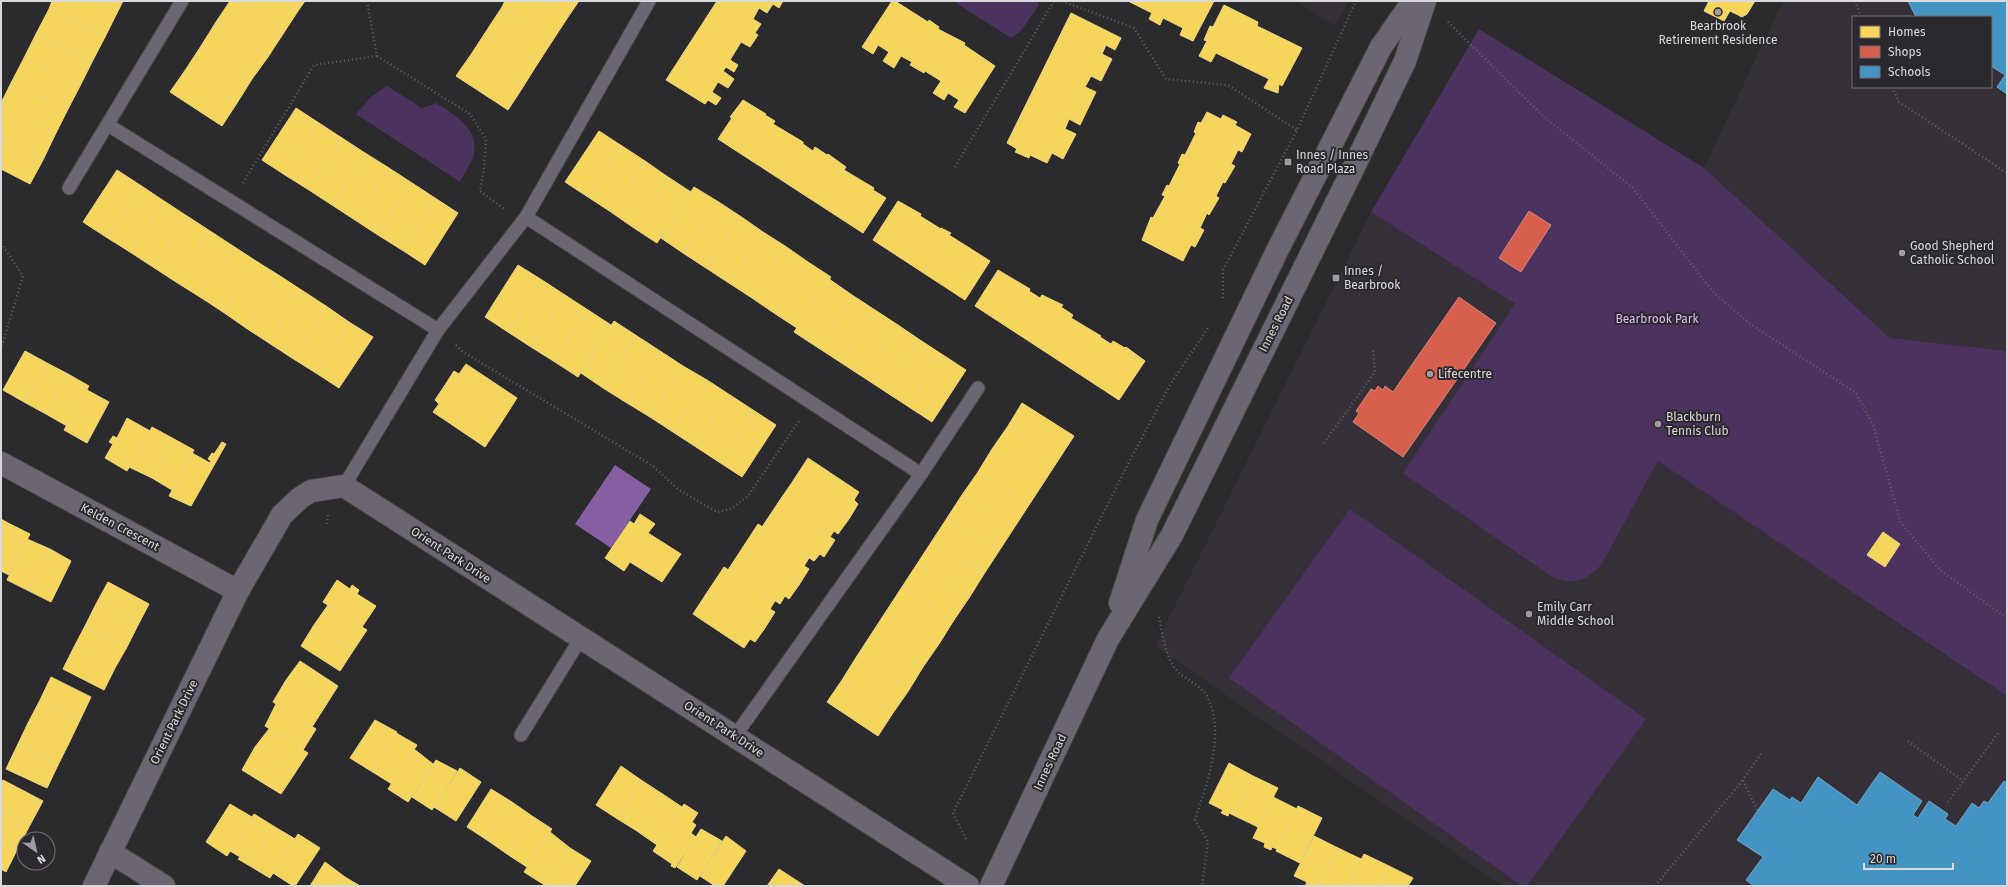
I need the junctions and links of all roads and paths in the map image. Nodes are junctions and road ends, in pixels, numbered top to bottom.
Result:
1 (182, 1) edge
2 (367, 1) edge
3 (649, 1) edge
4 (1054, 1) edge
5 (1062, 1) edge
6 (1356, 1) edge
7 (1413, 1) edge
8 (1426, 1) edge
9 (1855, 1) edge
10 (1861, 16) edge
11 (1448, 22) dead end
12 (377, 56) junction
13 (1892, 88) edge
14 (108, 125) junction
15 (1297, 130) junction
16 (954, 167) dead end
17 (2007, 173) edge
18 (69, 188) dead end
19 (232, 202) junction
20 (526, 217) junction
21 (1, 243) edge
22 (1220, 304) dead end
23 (1210, 324) dead end
24 (438, 330) junction
25 (1, 349) edge
26 (1373, 349) dead end
27 (978, 388) dead end
28 (812, 403) junction
29 (1324, 443) dead end
30 (1, 463) edge
31 (921, 474) junction
32 (344, 486) junction
33 (238, 591) junction
34 (1159, 617) dead end
35 (2007, 618) edge
36 (581, 638) junction
37 (1108, 639) junction
38 (1999, 732) dead end
39 (521, 735) dead end
40 (735, 736) junction
41 (1908, 741) dead end
42 (1762, 752) dead end
43 (1743, 780) junction
44 (1963, 781) junction
45 (1948, 802) dead end
46 (1757, 810) dead end
47 (966, 839) dead end
48 (110, 852) junction
49 (94, 886) edge
50 (164, 886) edge
51 (968, 886) edge
52 (991, 886) edge
53 (1202, 886) edge
54 (1655, 886) edge

1 - 14 lane
2 - 12 path
3 - 20 lane
4 - 16 path
5 - 15 path
6 - 15 path
7 - 37 street, Innes Road
8 - 37 street, Innes Road
9 - 10 path
11 - 35 path
12 - 19 path
12 - 20 path
13 - 17 path
14 - 18 lane
14 - 19 lane
15 - 22 path
19 - 24 lane
20 - 24 lane
20 - 28 lane
21 - 25 path
23 - 47 path
24 - 28 path
24 - 32 lane
26 - 29 path
27 - 31 lane
28 - 31 lane
30 - 33 street, Kelden Crescent
31 - 40 lane
32 - 33 street, Orient Park Drive
32 - 36 street, Orient Park Drive
33 - 48 street, Orient Park Drive
34 - 53 path
36 - 39 lane
36 - 40 street, Orient Park Drive
37 - 52 street, Innes Road
38 - 44 path
40 - 51 street, Orient Park Drive
41 - 44 path
42 - 43 path
43 - 46 path
43 - 54 path
44 - 45 path
48 - 49 street, Orient Park Drive
48 - 50 street

